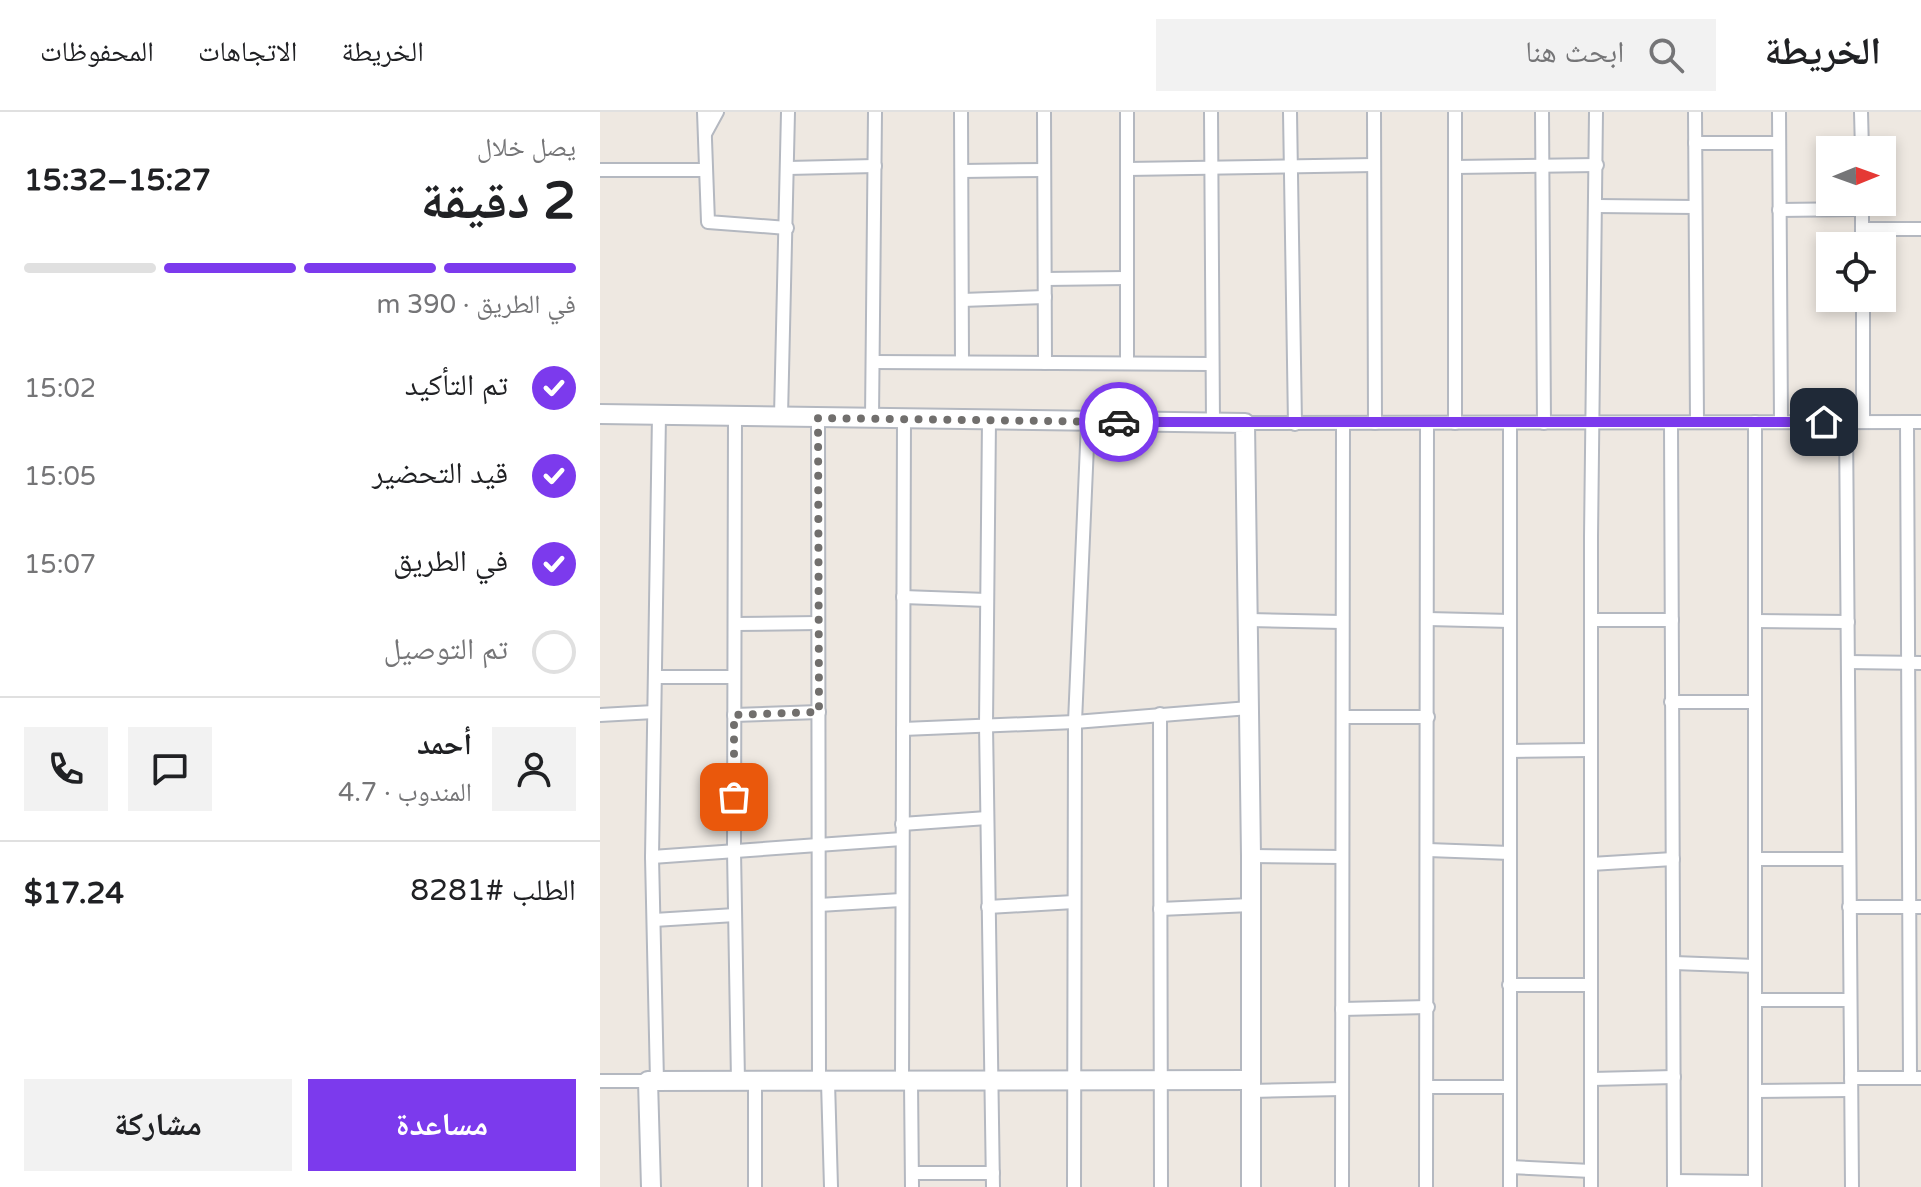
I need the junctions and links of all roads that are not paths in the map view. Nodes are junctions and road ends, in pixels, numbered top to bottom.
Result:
1 (704, 112) edge
2 (717, 112) edge
3 (788, 112) edge
4 (875, 112) edge
5 (961, 112) edge
6 (1044, 112) edge
7 (1127, 112) edge
8 (1211, 112) edge
9 (1290, 112) edge
10 (1374, 112) edge
11 (1455, 112) edge
12 (1542, 112) edge
13 (1596, 112) edge
14 (1695, 112) edge
15 (1779, 112) edge
16 (1861, 112) edge
17 (704, 135) junction
18 (1862, 136) edge
19 (1695, 143) junction
20 (1779, 143) junction
21 (1374, 165) junction
22 (1597, 165) junction
23 (875, 166) junction
24 (1543, 166) junction
25 (1455, 167) junction
26 (788, 168) junction
27 (1210, 168) junction
28 (1291, 168) junction
29 (1127, 169) junction
30 (600, 170) edge
31 (704, 170) junction
32 (1044, 170) junction
33 (962, 171) junction
34 (1597, 206) junction
35 (1695, 207) junction
36 (1816, 208) edge
37 (1779, 210) junction
38 (1862, 216) edge
39 (787, 228) junction
40 (1862, 229) joint
41 (1921, 229) edge
42 (1126, 278) junction
43 (1045, 279) junction
44 (1045, 297) junction
45 (962, 300) junction
46 (1863, 312) edge
47 (874, 362) junction
48 (962, 362) junction
49 (1045, 363) junction
50 (1127, 363) junction
51 (1212, 364) junction
52 (600, 414) edge
53 (659, 415) junction
54 (735, 415) junction
55 (781, 416) junction
56 (818, 418) junction
57 (872, 418) junction
58 (904, 418) junction
59 (989, 420) junction
60 (1088, 422) junction
61 (1697, 422) junction
62 (1755, 422) junction
63 (1781, 422) junction
64 (1846, 422) junction
65 (1863, 422) junction
66 (1914, 422) edge
67 (1213, 423) junction
68 (1245, 423) junction
69 (1375, 423) junction
70 (1427, 423) junction
71 (1455, 423) junction
72 (1510, 423) junction
73 (1544, 423) junction
74 (1592, 423) junction
75 (1671, 423) junction
76 (1295, 424) junction
77 (1343, 424) junction
78 (903, 597) junction
79 (987, 600) junction
80 (1428, 619) junction
81 (1249, 620) junction
82 (1591, 620) junction
83 (1672, 620) junction
84 (1510, 621) junction
85 (1755, 621) junction
86 (1342, 622) junction
87 (1848, 622) junction
88 (818, 623) junction
89 (735, 624) junction
90 (1848, 662) junction
91 (1915, 663) edge
92 (655, 677) junction
93 (734, 677) junction
94 (1671, 702) junction
95 (1754, 702) junction
96 (1249, 708) junction
97 (654, 712) junction
98 (819, 712) junction
99 (1160, 714) junction
100 (600, 715) edge
101 (734, 715) junction
102 (1343, 717) junction
103 (1428, 717) junction
104 (1075, 722) junction
105 (986, 725) junction
106 (903, 729) junction
107 (1591, 750) junction
108 (1510, 751) junction
109 (987, 818) junction
110 (902, 824) junction
111 (902, 839) junction
112 (817, 843) junction
113 (1428, 850) junction
114 (734, 851) junction
115 (1510, 853) junction
116 (1251, 856) junction
117 (652, 857) junction
118 (1342, 857) junction
119 (1673, 859) junction
120 (1755, 859) junction
121 (1849, 859) junction
122 (1591, 864) junction
123 (901, 900) junction
124 (1074, 902) junction
125 (819, 905) junction
126 (1251, 905) junction
127 (988, 907) junction
128 (1849, 907) junction
129 (1916, 907) edge
130 (1160, 909) junction
131 (735, 915) junction
132 (654, 920) junction
133 (1674, 963) junction
134 (1755, 966) junction
135 (1509, 985) junction
136 (1590, 985) junction
137 (1755, 1000) junction
138 (1850, 1000) junction
139 (1428, 1007) junction
140 (1342, 1009) junction
141 (1674, 1077) junction
142 (1916, 1078) edge
143 (1592, 1079) junction
144 (600, 1081) edge
145 (653, 1081) junction
146 (824, 1081) junction
147 (1074, 1081) junction
148 (746, 1082) junction
149 (906, 1082) junction
150 (991, 1082) junction
151 (1161, 1082) junction
152 (1851, 1084) junction
153 (1251, 1085) junction
154 (1427, 1087) junction
155 (1508, 1087) junction
156 (1342, 1089) junction
157 (1755, 1091) junction
158 (1510, 1167) junction
159 (1591, 1171) junction
160 (912, 1173) junction
161 (993, 1173) junction
162 (1674, 1184) edge
163 (1754, 1184) edge
164 (651, 1187) edge
165 (755, 1187) edge
166 (831, 1187) edge
167 (912, 1187) edge
168 (993, 1187) edge
169 (1074, 1187) edge
170 (1161, 1187) edge
171 (1251, 1187) edge
172 (1342, 1187) edge
173 (1426, 1187) edge
174 (1510, 1187) edge
175 (1591, 1187) edge
176 (1852, 1187) edge

1 - 17 street
2 - 17 street
3 - 26 street
4 - 23 street
5 - 33 street
6 - 32 street
7 - 29 street
8 - 27 street
9 - 28 street
10 - 21 street
11 - 25 street
12 - 24 street
13 - 22 street
14 - 19 street
15 - 20 street
16 - 18 street
17 - 31 street
19 - 20 street
19 - 35 street
20 - 37 street
21 - 28 street
21 - 69 street
22 - 24 street
22 - 34 street
23 - 26 street
23 - 47 street
24 - 25 street
24 - 73 street
25 - 71 street
26 - 39 street
27 - 28 street
27 - 29 street
27 - 51 street
28 - 76 street
29 - 42 street
30 - 31 street
31 - 39 street
32 - 33 street
32 - 43 street
33 - 45 street
34 - 35 street
34 - 74 street
35 - 61 street
36 - 37 street
37 - 63 street
38 - 40 street
39 - 55 street
40 - 41 street
42 - 43 street
42 - 50 street
43 - 44 street
44 - 45 street
44 - 49 street
45 - 48 street
46 - 65 street
47 - 48 street
47 - 57 street
48 - 49 street
49 - 50 street
50 - 51 street
51 - 67 street
52 - 53 street
53 - 54 street
53 - 92 street
54 - 55 street
54 - 89 street
55 - 56 street
56 - 57 street
56 - 88 street
57 - 58 street
58 - 59 street
58 - 78 street
59 - 60 street
59 - 79 street
60 - 67 street
60 - 104 street
61 - 62 street
61 - 75 street
62 - 63 street
62 - 85 street
63 - 64 street
64 - 65 street
64 - 87 street
65 - 66 street
66 - 91 street
67 - 68 street
68 - 76 street
68 - 81 street
69 - 70 street
69 - 77 street
70 - 71 street
70 - 80 street
71 - 72 street
72 - 73 street
72 - 84 street
73 - 74 street
74 - 75 street
74 - 82 street
75 - 83 street
76 - 77 street
77 - 86 street
78 - 79 street
78 - 106 street
79 - 105 street
80 - 84 street
80 - 103 street
81 - 86 street
81 - 96 street
82 - 83 street
82 - 107 street
83 - 94 street
84 - 108 street
85 - 87 street
85 - 95 street
86 - 102 street
87 - 90 street
88 - 89 street
88 - 98 street
89 - 93 street
90 - 91 street
90 - 121 street
91 - 129 street
92 - 93 street
92 - 97 street
93 - 101 street
94 - 95 street
94 - 119 street
95 - 120 street
96 - 99 street
96 - 116 street
97 - 100 street
97 - 117 street
98 - 101 street
98 - 112 street
99 - 104 street
99 - 130 street
101 - 114 street
102 - 103 street
102 - 118 street
103 - 113 street
104 - 105 street
104 - 124 street
105 - 106 street
105 - 109 street
106 - 110 street
107 - 108 street
107 - 122 street
108 - 115 street
109 - 110 street
109 - 127 street
110 - 111 street
111 - 112 street
111 - 123 street
112 - 114 street
112 - 125 street
113 - 115 street
113 - 139 street
114 - 117 street
114 - 131 street
115 - 135 street
116 - 118 street
116 - 126 street
117 - 132 street
118 - 140 street
119 - 122 street
119 - 133 street
120 - 121 street
120 - 134 street
121 - 128 street
122 - 136 street
123 - 125 street
123 - 149 street
124 - 127 street
124 - 147 street
125 - 146 street
126 - 130 street
126 - 153 street
127 - 150 street
128 - 129 street
128 - 138 street
129 - 142 street
130 - 151 street
131 - 132 street
131 - 148 street
132 - 145 street
133 - 134 street
133 - 141 street
134 - 137 street
135 - 136 street
135 - 155 street
136 - 143 street
137 - 138 street
137 - 157 street
138 - 152 street
139 - 140 street
139 - 154 street
140 - 156 street
141 - 143 street
141 - 162 street
142 - 152 street
143 - 159 street
144 - 145 street
145 - 148 street
145 - 164 street
146 - 148 street
146 - 149 street
146 - 166 street
147 - 150 street
147 - 151 street
147 - 169 street
148 - 165 street
149 - 150 street
149 - 160 street
150 - 161 street
151 - 153 street
151 - 170 street
152 - 157 street
152 - 176 street
153 - 156 street
153 - 171 street
154 - 155 street
154 - 173 street
155 - 158 street
156 - 172 street
157 - 163 street
158 - 159 street
158 - 174 street
159 - 175 street
160 - 161 street
160 - 167 street
161 - 168 street
162 - 163 street

